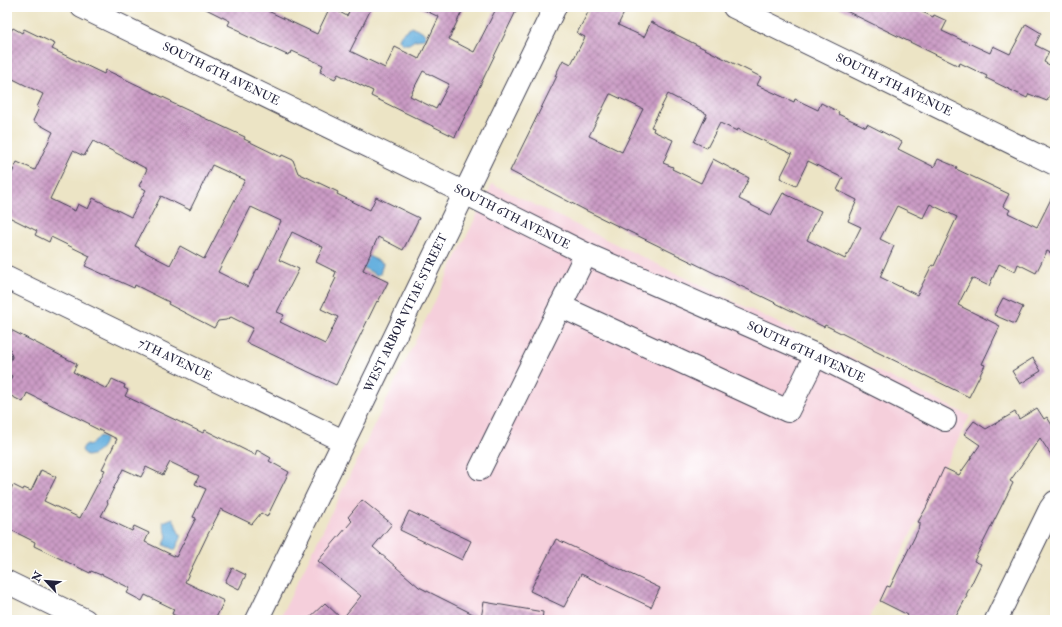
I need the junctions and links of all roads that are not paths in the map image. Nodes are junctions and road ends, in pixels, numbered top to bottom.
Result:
1 (82, 7) edge
2 (556, 7) edge
3 (734, 7) edge
4 (1055, 164) edge
5 (465, 193) junction
6 (586, 254) junction
7 (7, 278) edge
8 (560, 306) junction
9 (816, 355) junction
10 (945, 420) dead end
11 (343, 441) junction
12 (480, 470) dead end
13 (1055, 502) edge
14 (7, 582) edge
15 (85, 620) edge
16 (257, 620) edge
17 (996, 620) edge

1 - 5 street, SOUTH 6TH AVENUE
2 - 5 street, WEST ARBOR VITAE STREET
3 - 4 street, SOUTH 5TH AVENUE
5 - 6 street, SOUTH 6TH AVENUE
5 - 11 street, WEST ARBOR VITAE STREET
6 - 8 street
6 - 9 street, SOUTH 6TH AVENUE
7 - 11 street, 7TH AVENUE
8 - 9 street
8 - 12 street
9 - 10 street, SOUTH 6TH AVENUE
11 - 16 street, WEST ARBOR VITAE STREET
13 - 17 street
14 - 15 street

